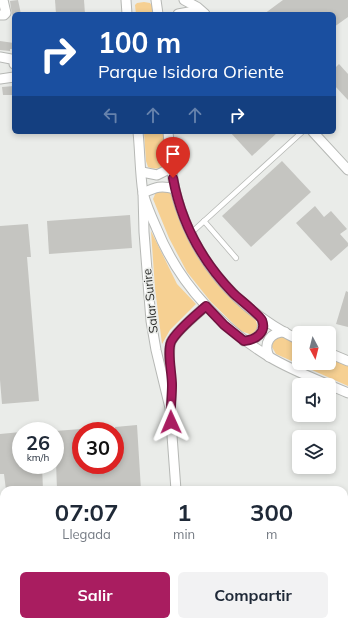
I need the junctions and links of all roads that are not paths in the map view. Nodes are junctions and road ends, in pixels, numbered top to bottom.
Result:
1 (3, 0) edge
2 (126, 0) edge
3 (156, 0) edge
4 (184, 0) edge
5 (197, 0) edge
6 (127, 12) edge
7 (158, 12) edge
8 (201, 12) edge
9 (202, 12) edge
10 (0, 15) edge
11 (0, 57) edge
12 (12, 60) edge
13 (12, 77) edge
14 (0, 79) edge
15 (138, 134) edge
16 (168, 134) edge
17 (300, 134) edge
18 (315, 134) edge
19 (171, 168) junction
20 (348, 170) edge
21 (142, 172) junction
22 (175, 189) junction
23 (143, 193) junction
24 (204, 221) junction
25 (190, 234) junction
26 (236, 258) dead end
27 (206, 306) junction
28 (262, 318) junction
29 (285, 332) junction
30 (292, 336) edge
31 (244, 341) junction
32 (336, 356) edge
33 (269, 357) junction
34 (348, 361) edge
35 (348, 393) edge
36 (170, 408) junction
37 (176, 486) edge

1 - 10 street
2 - 6 street
3 - 7 street
4 - 8 street
5 - 9 street
11 - 12 street
13 - 14 street
15 - 21 street, Salar Surire
16 - 19 street
17 - 24 lane
18 - 20 street
19 - 21 street
19 - 22 street
21 - 23 street, Salar Surire
22 - 23 street
22 - 25 street
23 - 27 street
23 - 36 street, Salar Surire
24 - 25 lane
24 - 26 lane
25 - 28 street
27 - 31 street
27 - 36 street, Salar Surire
28 - 29 street
28 - 31 street
29 - 30 street
29 - 33 street
31 - 33 street
32 - 34 street
33 - 35 street
36 - 37 street, Salar Surire

